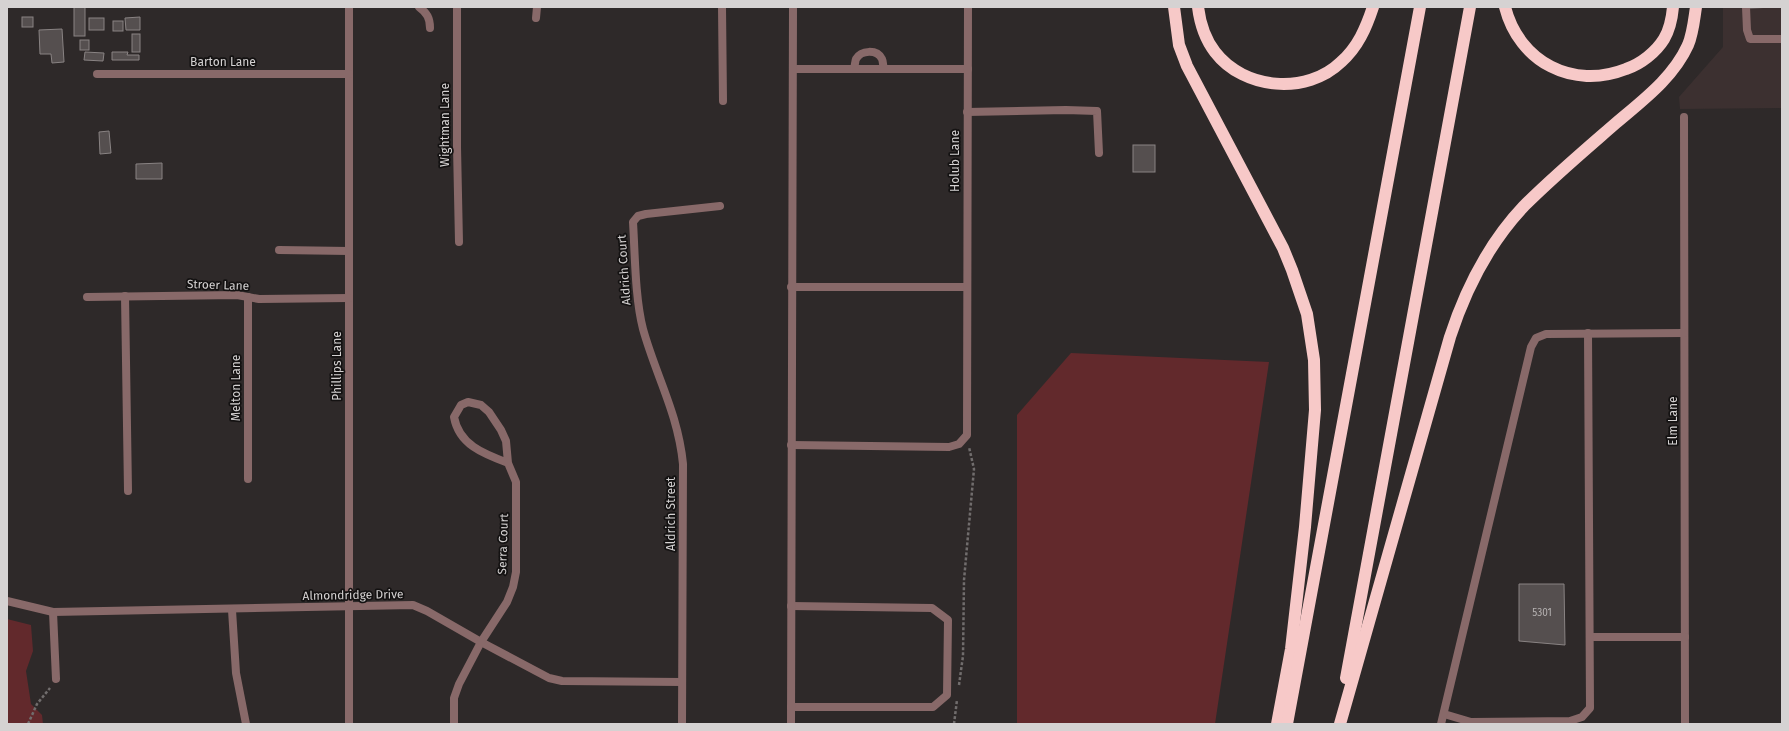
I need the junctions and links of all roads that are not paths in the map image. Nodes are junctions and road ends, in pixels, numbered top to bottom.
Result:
1 (349, 7) edge
2 (419, 7) edge
3 (457, 7) edge
4 (537, 7) edge
5 (722, 7) edge
6 (793, 7) edge
7 (968, 7) edge
8 (1174, 7) edge
9 (1198, 7) edge
10 (1373, 7) edge
11 (1420, 7) edge
12 (1470, 7) edge
13 (1505, 7) edge
14 (1674, 7) edge
15 (1696, 7) edge
16 (1746, 7) edge
17 (536, 18) dead end
18 (430, 28) dead end
19 (1782, 39) edge
20 (854, 68) junction
21 (793, 69) junction
22 (884, 69) junction
23 (968, 69) junction
24 (97, 74) dead end
25 (349, 74) junction
26 (723, 101) dead end
27 (967, 112) junction
28 (1684, 117) dead end
29 (1099, 154) dead end
30 (720, 206) dead end
31 (458, 242) dead end
32 (279, 250) dead end
33 (349, 251) junction
34 (791, 287) junction
35 (967, 287) junction
36 (124, 296) junction
37 (87, 297) dead end
38 (248, 297) junction
39 (349, 298) junction
40 (639, 312) joint
41 (1684, 332) junction
42 (1588, 333) junction
43 (790, 445) junction
44 (508, 463) junction
45 (248, 479) dead end
46 (128, 491) dead end
47 (7, 601) edge
48 (791, 606) junction
49 (349, 607) junction
50 (232, 610) junction
51 (53, 612) junction
52 (1590, 637) junction
53 (1685, 637) junction
54 (481, 642) junction
55 (56, 679) road end
56 (682, 682) junction
57 (791, 707) junction
58 (1444, 714) junction
59 (246, 724) edge
60 (349, 724) edge
61 (454, 724) edge
62 (682, 724) edge
63 (791, 724) edge
64 (1277, 724) edge
65 (1287, 724) edge
66 (1339, 724) edge
67 (1441, 724) edge
68 (1685, 724) edge

1 - 25 street, Phillips Lane
2 - 18 street
3 - 31 street, Wightman Lane
4 - 17 street
5 - 26 street
6 - 21 street
7 - 23 street, Holub Lane
8 - 64 highway
9 - 10 highway
11 - 65 highway
12 - 66 highway
13 - 14 highway
15 - 66 highway
16 - 19 street
20 - 21 street
20 - 22 street
20 - 22 street
21 - 34 street
22 - 23 street
23 - 27 street, Holub Lane
24 - 25 street, Barton Lane
25 - 33 street, Phillips Lane
27 - 29 street
27 - 35 street, Holub Lane
28 - 41 street, Elm Lane
30 - 40 street, Aldrich Court
32 - 33 street
33 - 39 street, Phillips Lane
34 - 35 street
34 - 43 street
35 - 43 street, Holub Lane
36 - 37 street, Stroer Lane
36 - 38 street, Stroer Lane
36 - 46 street
38 - 39 street, Stroer Lane
38 - 45 street, Melton Lane
39 - 49 street, Phillips Lane
40 - 56 street, Aldrich Street
41 - 42 street
41 - 53 street, Elm Lane
42 - 52 street
42 - 58 street
43 - 48 street
44 - 44 street, Serra Court
44 - 54 street, Serra Court
47 - 51 street, Almondridge Drive
48 - 57 street
48 - 57 street
49 - 50 street, Almondridge Drive
49 - 54 street, Almondridge Drive
49 - 60 street, Phillips Lane
50 - 51 street, Almondridge Drive
50 - 59 street
51 - 55 street
52 - 53 street
52 - 58 street
53 - 68 street, Elm Lane
54 - 56 street, Almondridge Drive
54 - 61 street, Serra Court
56 - 62 street, Aldrich Street
57 - 63 street
58 - 67 street

